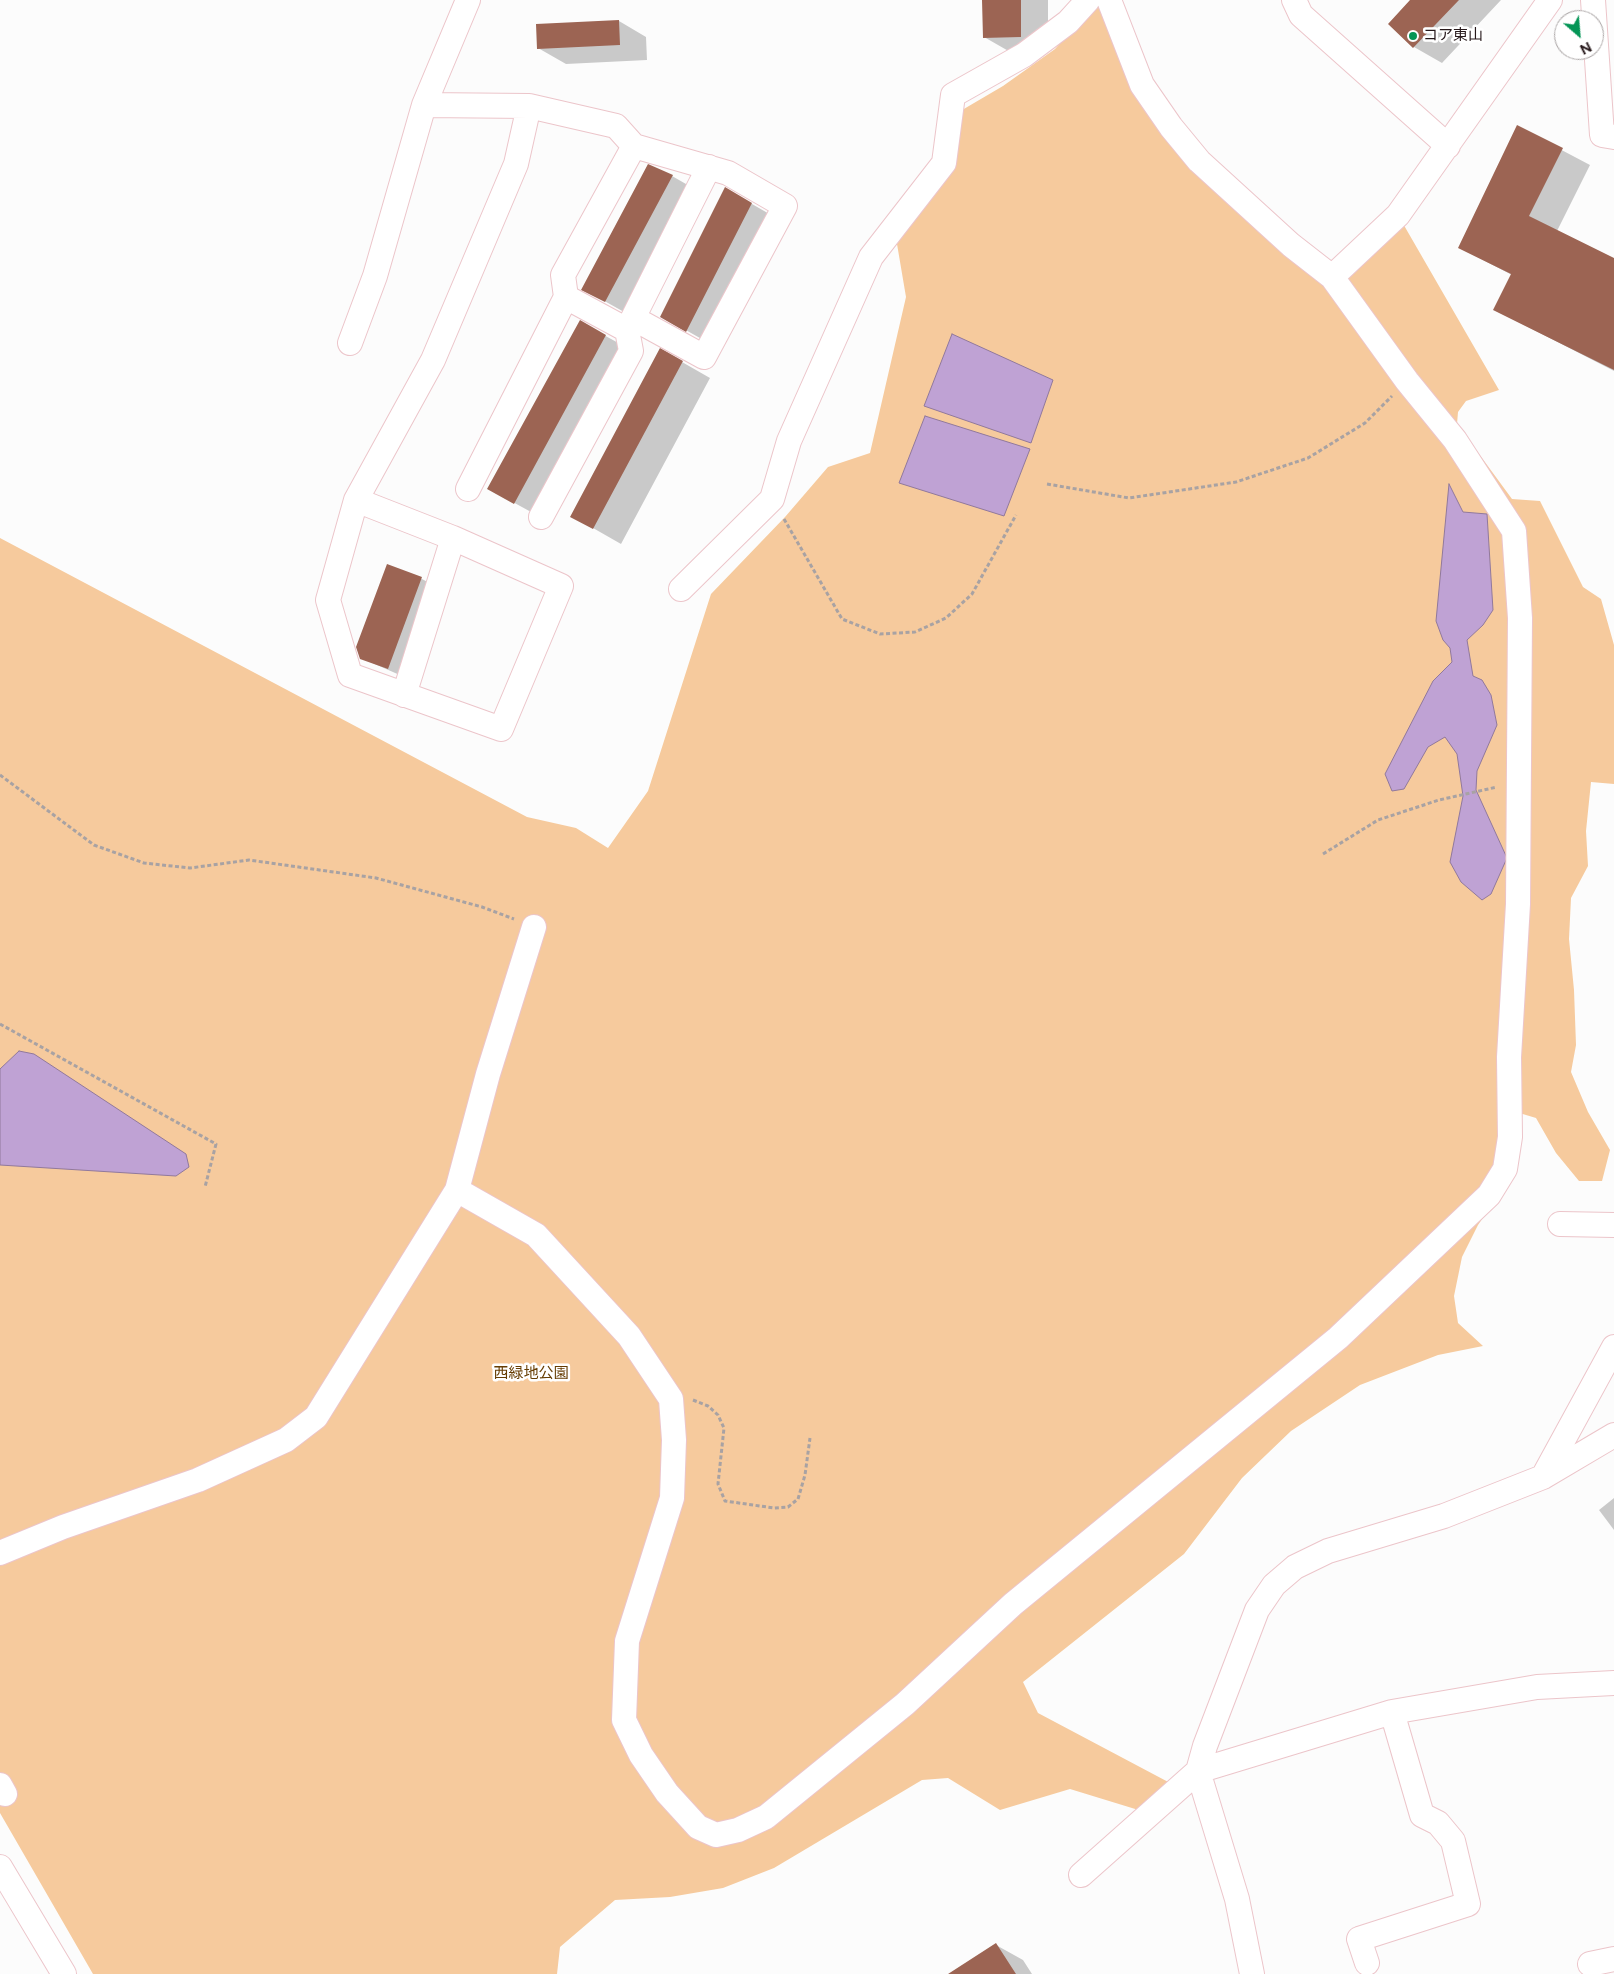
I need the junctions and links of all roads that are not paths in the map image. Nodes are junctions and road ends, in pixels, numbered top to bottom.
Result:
1 (468, 0) edge
2 (1088, 0) edge
3 (1109, 0) edge
4 (1294, 0) edge
5 (1550, 0) edge
6 (1593, 0) edge
7 (424, 105) junction
8 (529, 106) junction
9 (1614, 137) edge
10 (634, 146) junction
11 (1448, 146) junction
12 (709, 167) junction
13 (1332, 277) junction
14 (566, 297) junction
15 (630, 324) junction
16 (350, 343) dead end
17 (468, 489) dead end
18 (356, 500) junction
19 (542, 517) dead end
20 (453, 538) junction
21 (682, 588) dead end
22 (404, 695) junction
23 (534, 927) road end
24 (457, 1190) junction
25 (1560, 1224) dead end
26 (1614, 1225) edge
27 (1614, 1347) edge
28 (1614, 1435) edge
29 (1543, 1477) junction
30 (0, 1554) edge
31 (1614, 1683) edge
32 (1392, 1712) junction
33 (1198, 1771) junction
34 (0, 1867) edge
35 (1081, 1875) dead end
36 (7, 1895) edge
37 (1614, 1959) edge
38 (1368, 1963) dead end
39 (1590, 1964) dead end
40 (64, 1974) edge
41 (1252, 1974) edge

1 - 7 street
2 - 21 street
3 - 13 street
4 - 11 street
5 - 11 street
6 - 9 street
7 - 8 street
7 - 16 street
8 - 10 street
8 - 18 street
10 - 12 street
10 - 14 street
11 - 13 street
12 - 15 street
12 - 15 street
13 - 24 street
14 - 15 street
14 - 17 street
15 - 19 street
18 - 20 street
18 - 22 street
20 - 22 street
20 - 22 street
23 - 24 street
24 - 30 street
25 - 26 street
27 - 29 street
28 - 29 street
29 - 33 street
31 - 32 street
32 - 33 street
32 - 38 street
33 - 35 street
33 - 41 street
34 - 36 street
36 - 40 street
37 - 39 street

